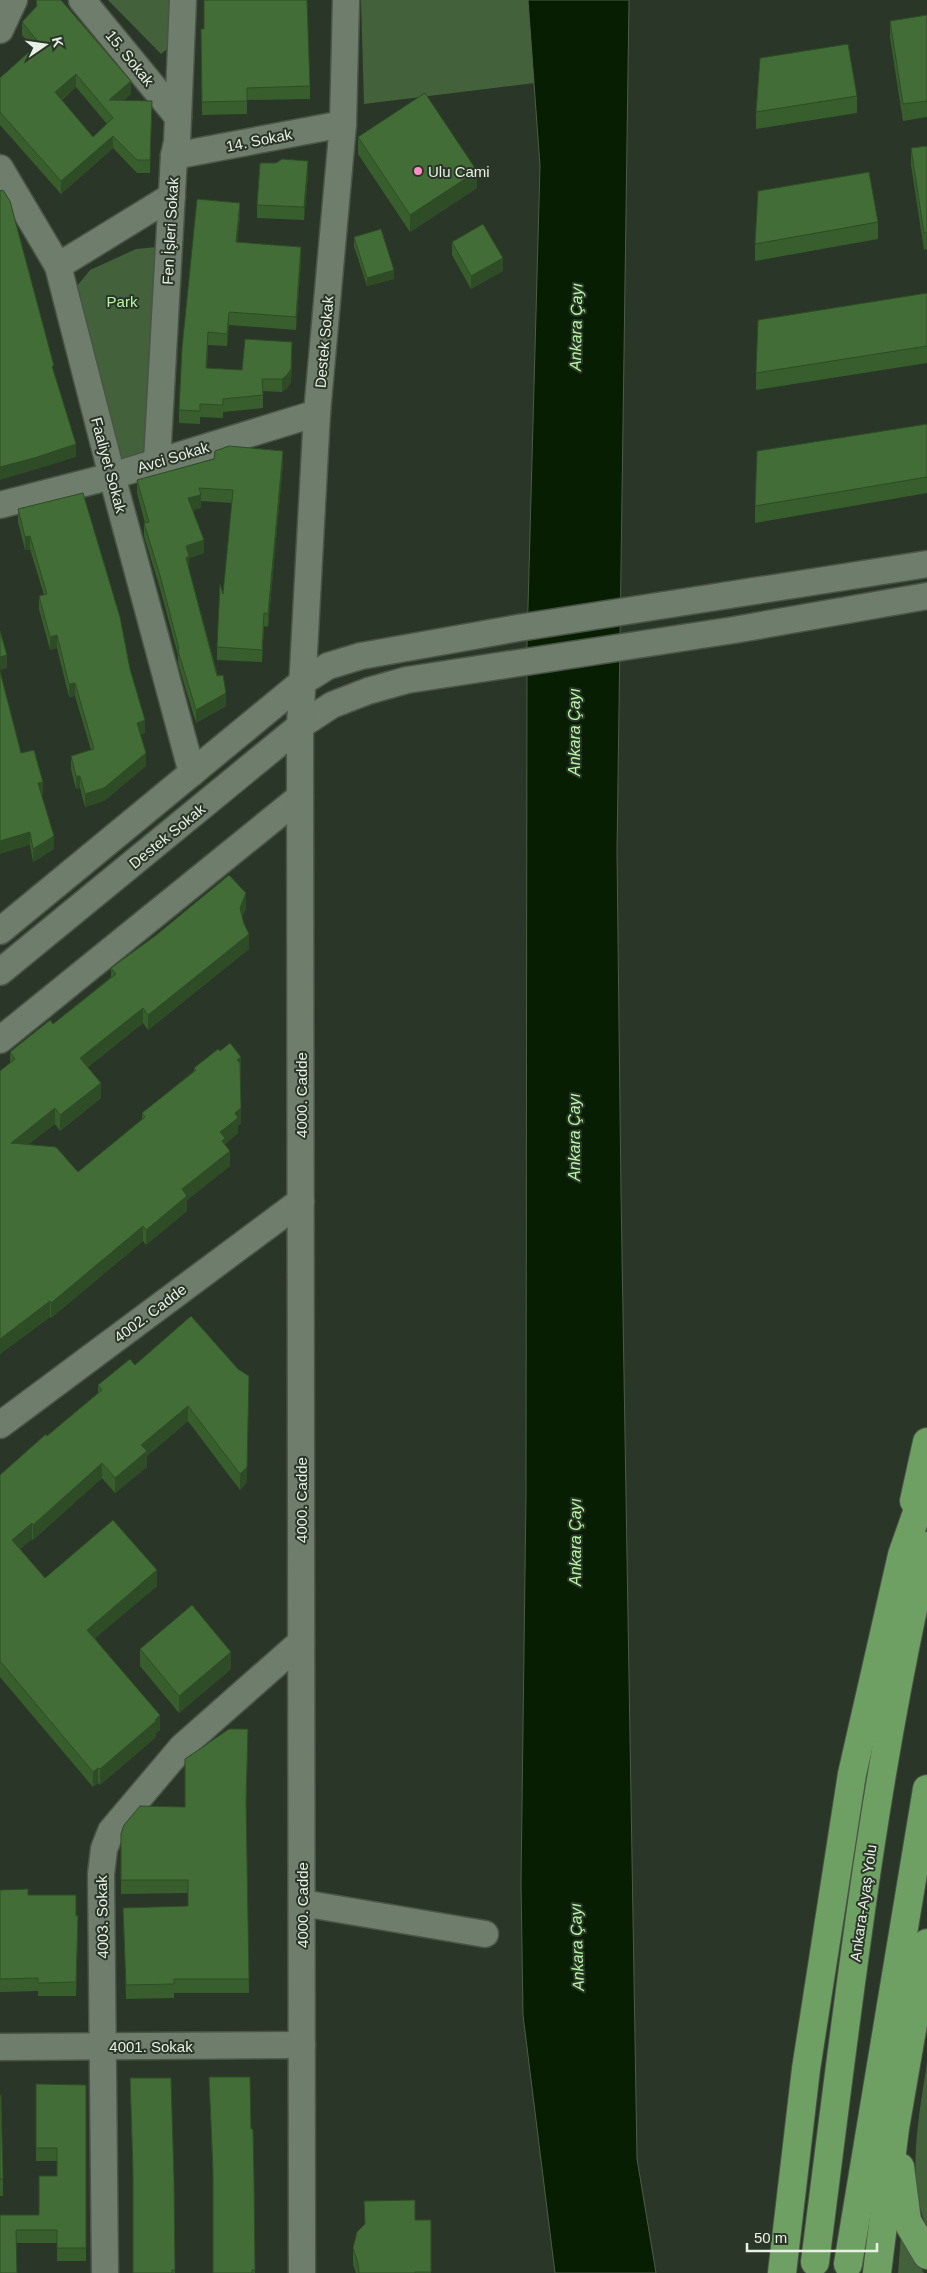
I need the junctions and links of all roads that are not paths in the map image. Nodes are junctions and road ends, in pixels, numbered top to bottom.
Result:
1 (14, 0) edge
2 (82, 0) edge
3 (183, 0) edge
4 (346, 0) edge
5 (0, 30) edge
6 (178, 117) junction
7 (343, 124) junction
8 (174, 156) junction
9 (0, 168) edge
10 (172, 196) junction
11 (58, 266) junction
12 (317, 413) junction
13 (157, 461) junction
14 (112, 476) junction
15 (0, 505) edge
16 (927, 564) edge
17 (927, 596) edge
18 (301, 683) junction
19 (300, 726) junction
20 (192, 773) junction
21 (300, 797) junction
22 (0, 933) edge
23 (9, 965) edge
24 (0, 1040) edge
25 (301, 1201) junction
26 (0, 1426) edge
27 (927, 1442) edge
28 (927, 1484) edge
29 (927, 1546) edge
30 (902, 1554) junction
31 (301, 1642) junction
32 (927, 1789) edge
33 (302, 1902) junction
34 (485, 1934) dead end
35 (927, 1943) edge
36 (302, 2045) junction
37 (104, 2046) junction
38 (0, 2047) edge
39 (895, 2128) junction
40 (927, 2255) edge
41 (815, 2262) dead end
42 (848, 2264) dead end
43 (781, 2270) edge
44 (105, 2273) edge
45 (302, 2273) edge
46 (877, 2273) edge

1 - 5 street
2 - 6 street, 15. Sokak
3 - 6 street, Fen İşleri Sokak
4 - 7 street, Destek Sokak
6 - 8 street, Fen İşleri Sokak
7 - 8 street, 14. Sokak
7 - 12 street, Destek Sokak
8 - 10 street, Fen İşleri Sokak
9 - 11 street, Faaliyet Sokak
10 - 11 street
10 - 13 street, Fen İşleri Sokak
11 - 14 street, Faaliyet Sokak
12 - 13 street, Avci Sokak
12 - 18 street, Destek Sokak
13 - 14 street, Avci Sokak
14 - 15 street, Avci Sokak
14 - 20 street, Faaliyet Sokak
16 - 18 street
17 - 19 street
18 - 19 street, Destek Sokak
18 - 20 street
19 - 21 street, 4000. Cadde
19 - 23 street, Destek Sokak
20 - 22 street
21 - 24 street
21 - 25 street, 4000. Cadde
22 - 23 street
25 - 26 street, 4002. Cadde
25 - 31 street, 4000. Cadde
27 - 30 highway
28 - 30 highway
29 - 41 highway, Ankara-Ayaş Yolu
30 - 43 highway
31 - 33 street, 4000. Cadde
31 - 37 street, 4003. Sokak
32 - 42 highway
33 - 34 street
33 - 36 street, 4000. Cadde
35 - 39 highway
36 - 37 street, 4001. Sokak
36 - 45 street, 4000. Cadde
37 - 38 street, 4001. Sokak
37 - 44 street, 4003. Sokak
39 - 40 highway
39 - 46 highway

